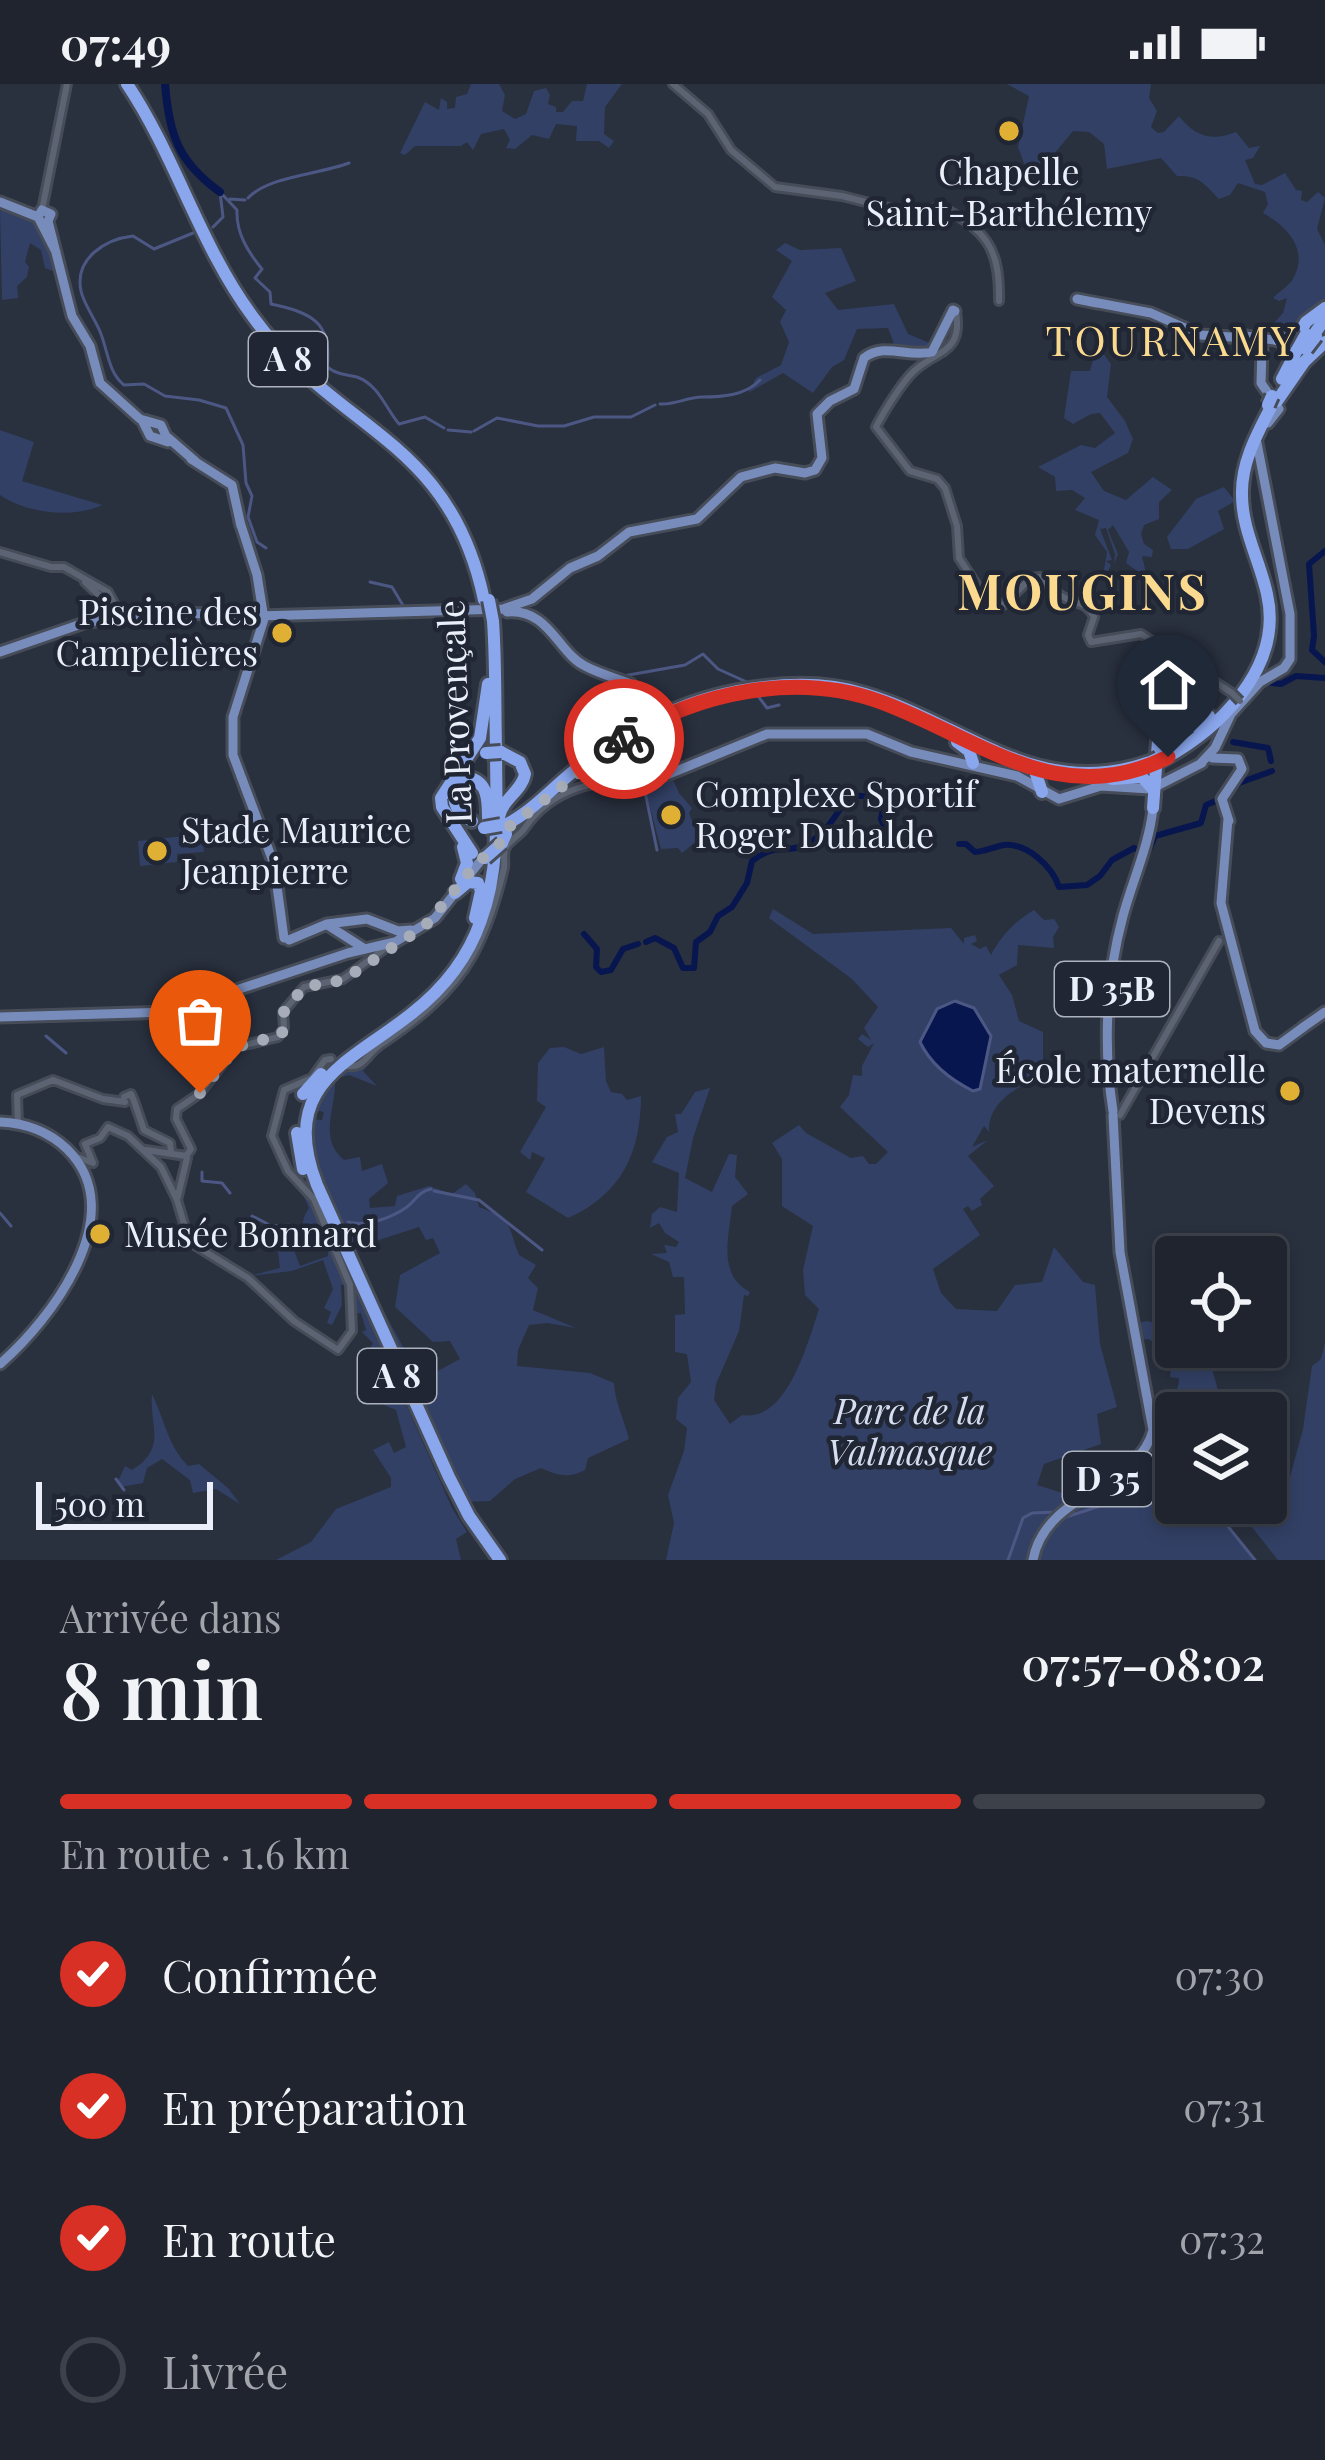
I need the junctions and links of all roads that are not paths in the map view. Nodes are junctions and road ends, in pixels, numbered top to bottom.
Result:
1 (68, 84) edge
2 (130, 84) edge
3 (673, 84) edge
4 (0, 201) edge
5 (44, 213) junction
6 (1082, 300) dead end
7 (999, 302) dead end
8 (955, 314) joint
9 (1317, 333) edge
10 (1278, 340) junction
11 (1259, 344) junction
12 (1273, 402) junction
13 (0, 554) edge
14 (115, 609) junction
15 (494, 610) junction
16 (265, 619) junction
17 (0, 652) edge
18 (1256, 665) junction
19 (489, 677) junction
20 (1240, 701) junction
21 (925, 722) junction
22 (968, 739) junction
23 (494, 751) junction
24 (1217, 753) junction
25 (1155, 759) junction
26 (971, 762) junction
27 (459, 774) junction
28 (649, 774) junction
29 (1059, 774) junction
30 (1035, 780) junction
31 (1153, 808) junction
32 (445, 810) junction
33 (480, 825) junction
34 (524, 826) junction
35 (490, 845) junction
36 (458, 886) junction
37 (474, 922) junction
38 (1225, 937) junction
39 (371, 942) junction
40 (1325, 1012) edge
41 (0, 1015) edge
42 (338, 1060) junction
43 (303, 1094) dead end
44 (1118, 1112) junction
45 (0, 1123) edge
46 (18, 1124) junction
47 (297, 1133) dead end
48 (146, 1150) junction
49 (171, 1152) junction
50 (189, 1153) junction
51 (74, 1156) junction
52 (312, 1186) junction
53 (178, 1200) junction
54 (0, 1364) edge
55 (497, 1560) edge
56 (1034, 1560) edge

1 - 5 street
2 - 15 highway, La Provençale / A 8
3 - 7 street
4 - 5 main road
5 - 16 main road
6 - 11 main road
8 - 15 main road
8 - 20 street
9 - 10 main road
9 - 10 highway
9 - 11 main road
9 - 12 highway
9 - 12 highway
10 - 11 main road
11 - 20 main road
12 - 18 highway
12 - 20 highway
13 - 14 street
14 - 16 main road
14 - 17 main road
15 - 16 main road
15 - 19 highway, La Provençale / A 8
15 - 23 highway, La Provençale / A 8
15 - 28 main road
16 - 39 main road
18 - 25 highway
18 - 25 highway
19 - 27 highway
19 - 35 highway, La Provençale / A 8
20 - 24 main road
20 - 25 highway
20 - 31 highway
21 - 26 highway
21 - 29 highway
21 - 35 highway
22 - 25 highway
22 - 30 highway
22 - 35 highway
23 - 27 highway
23 - 32 highway
23 - 35 highway, La Provençale / A 8
23 - 35 highway
24 - 30 main road
24 - 38 main road
25 - 29 highway
25 - 31 highway
26 - 28 main road
26 - 30 main road
27 - 32 highway
27 - 33 highway
27 - 35 highway
28 - 34 street
29 - 31 highway
31 - 44 main road, D 35B
32 - 35 highway
33 - 35 highway, bridge
33 - 35 highway
33 - 35 highway
34 - 35 street
34 - 42 street
35 - 36 highway
35 - 37 highway, La Provençale / A 8
35 - 55 highway, La Provençale / A 8
36 - 37 highway
36 - 39 main road
36 - 39 main road
37 - 42 highway, La Provençale / A 8
38 - 40 main road
38 - 44 street, D 35
39 - 41 main road
39 - 50 street
42 - 43 highway
42 - 52 highway, La Provençale / A 8
42 - 53 street
44 - 56 main road, D 35
45 - 46 main road
46 - 49 street
46 - 51 main road
47 - 52 highway
48 - 49 street
48 - 51 street
48 - 53 street
49 - 50 street
50 - 53 street
51 - 54 main road
52 - 55 highway, La Provençale / A 8

